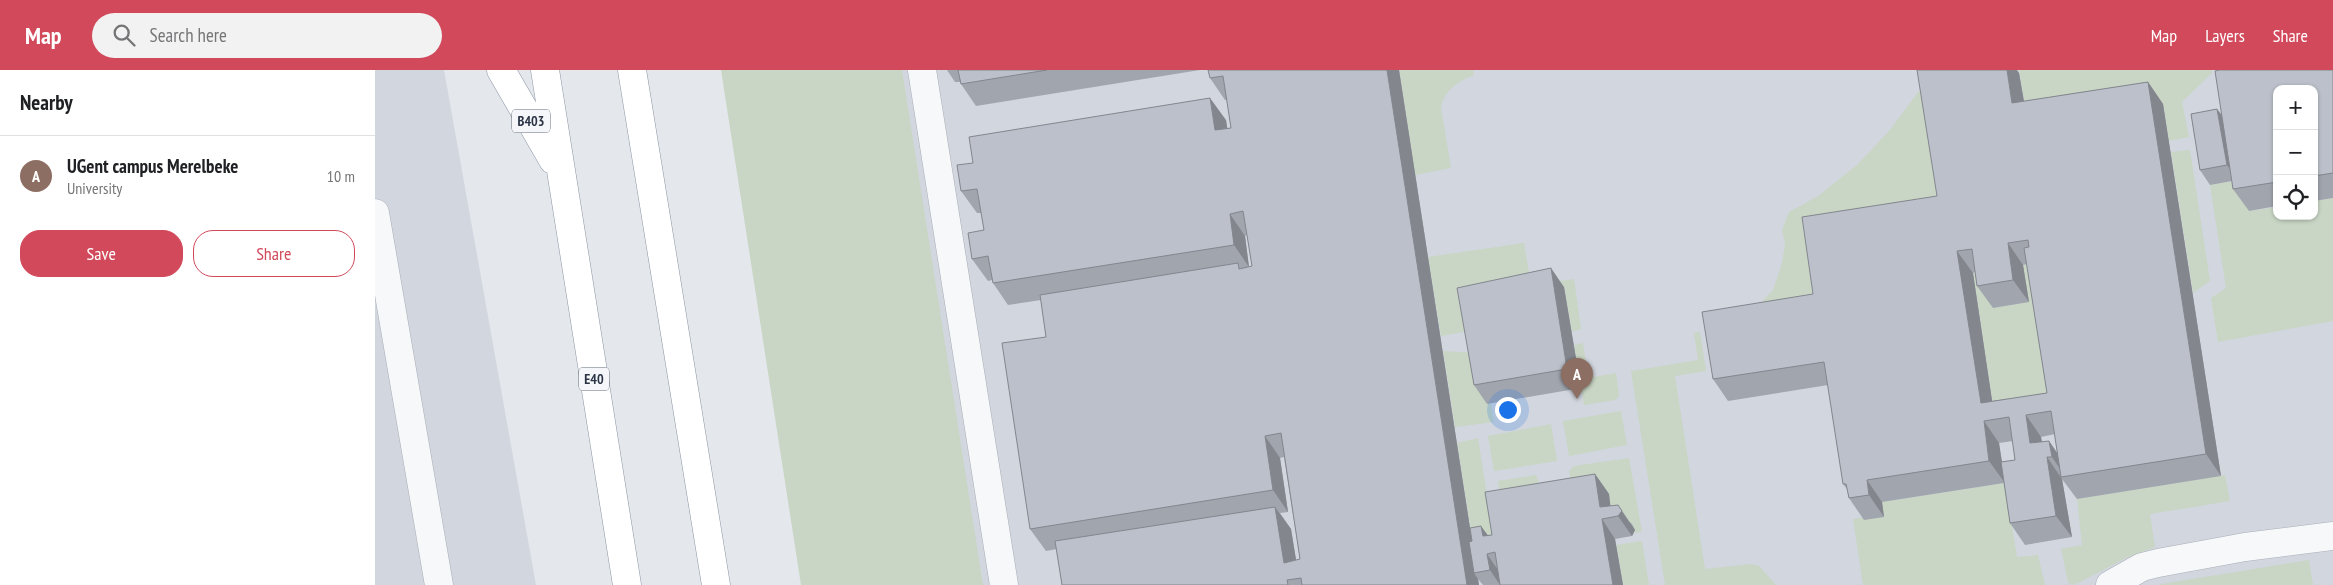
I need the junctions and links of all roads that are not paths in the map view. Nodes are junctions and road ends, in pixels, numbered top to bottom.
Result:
1 (501, 70) edge
2 (545, 70) edge
3 (632, 70) edge
4 (921, 70) edge
5 (560, 172) junction
6 (375, 213) edge
7 (2333, 536) edge
8 (439, 585) edge
9 (627, 585) edge
10 (716, 585) edge
11 (1004, 585) edge
12 (2110, 585) edge

1 - 5 highway, B403
2 - 5 highway, E40
3 - 10 highway
4 - 11 lane
5 - 9 highway, E40
6 - 8 lane
7 - 12 lane

